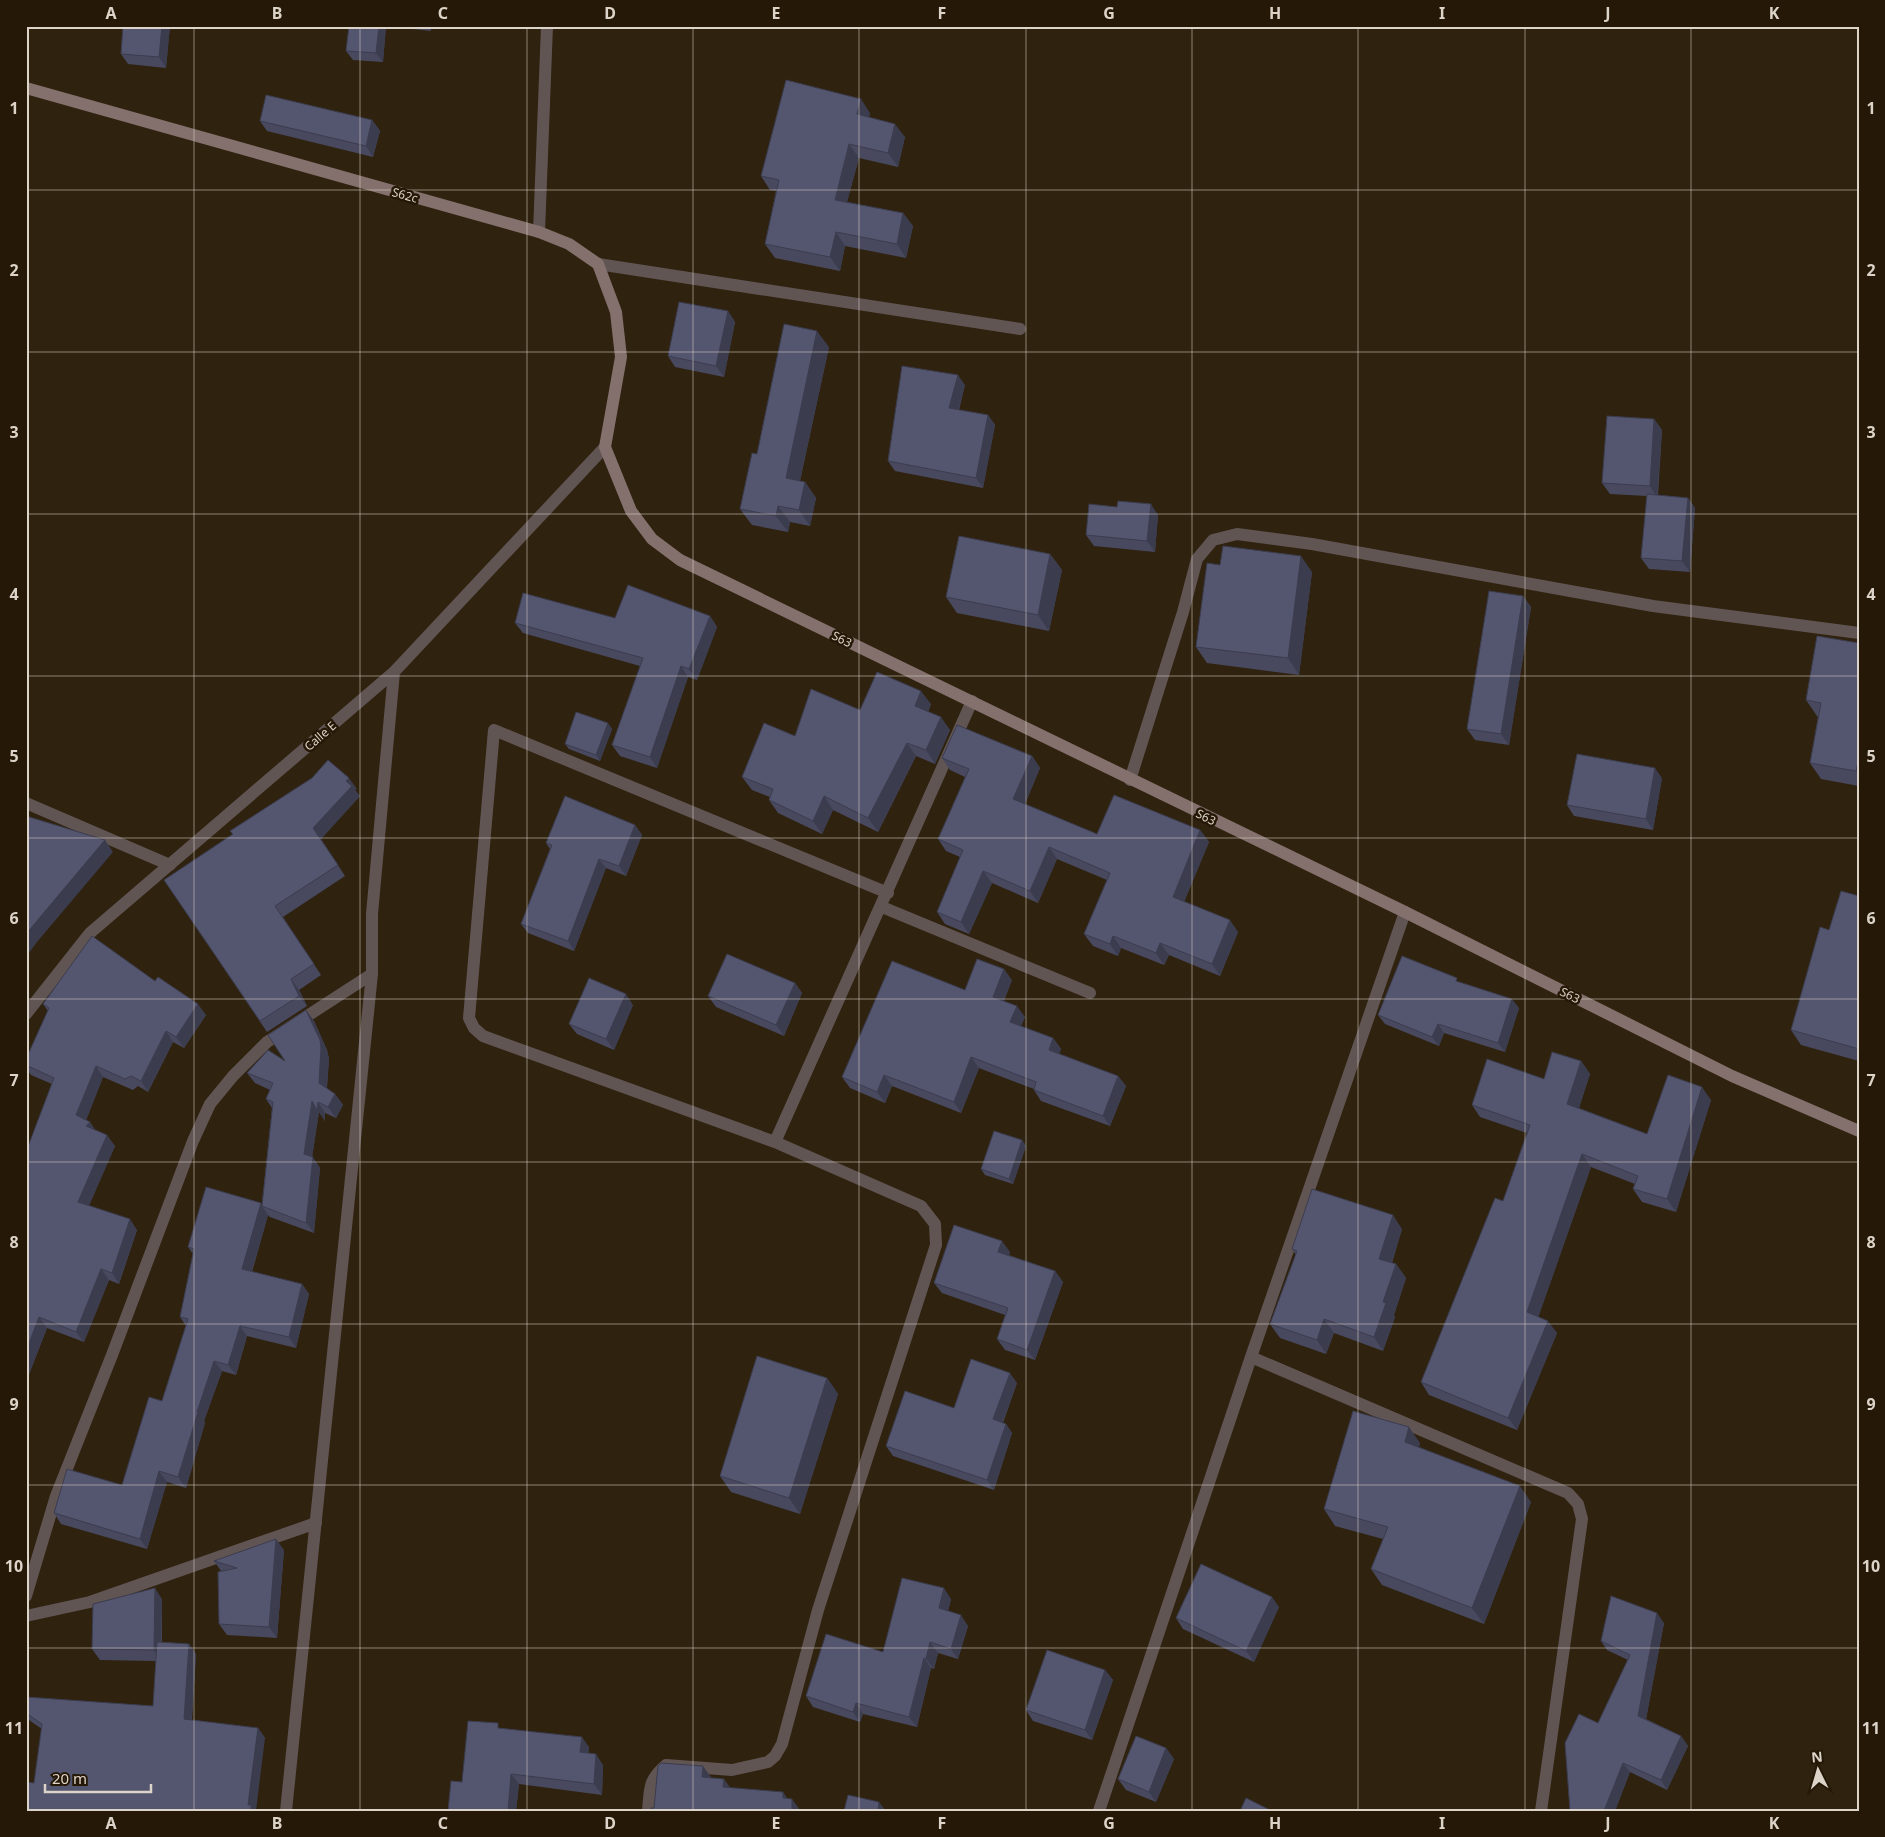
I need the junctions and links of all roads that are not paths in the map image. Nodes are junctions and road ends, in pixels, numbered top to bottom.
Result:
1 (547, 26) edge
2 (26, 88) edge
3 (539, 232) junction
4 (598, 264) junction
5 (1020, 329) dead end
6 (605, 447) junction
7 (1859, 633) edge
8 (394, 672) junction
9 (972, 701) junction
10 (1130, 780) junction
11 (26, 803) edge
12 (170, 864) junction
13 (888, 893) junction
14 (882, 906) junction
15 (1405, 912) junction
16 (372, 974) junction
17 (1090, 993) dead end
18 (26, 1014) edge
19 (1859, 1131) edge
20 (775, 1142) junction
21 (1252, 1357) junction
22 (316, 1523) junction
23 (26, 1596) edge
24 (26, 1616) edge
25 (286, 1811) edge
26 (648, 1811) edge
27 (1099, 1811) edge
28 (1541, 1811) edge

1 - 3 street
2 - 3 main road, S62c
3 - 4 main road, S62c
4 - 5 street
4 - 6 main road
6 - 8 street, Calle E
6 - 9 main road, S63
7 - 10 street
8 - 12 street, Calle E
8 - 16 street
9 - 10 main road, S63
9 - 13 street
10 - 15 main road, S63
11 - 12 street
12 - 18 street, Calle E
13 - 14 street
13 - 20 street
14 - 17 street
14 - 20 street
15 - 19 main road, S63
15 - 21 street
16 - 22 street
16 - 23 street
20 - 26 street
21 - 27 street
21 - 28 street
22 - 24 street
22 - 25 street

